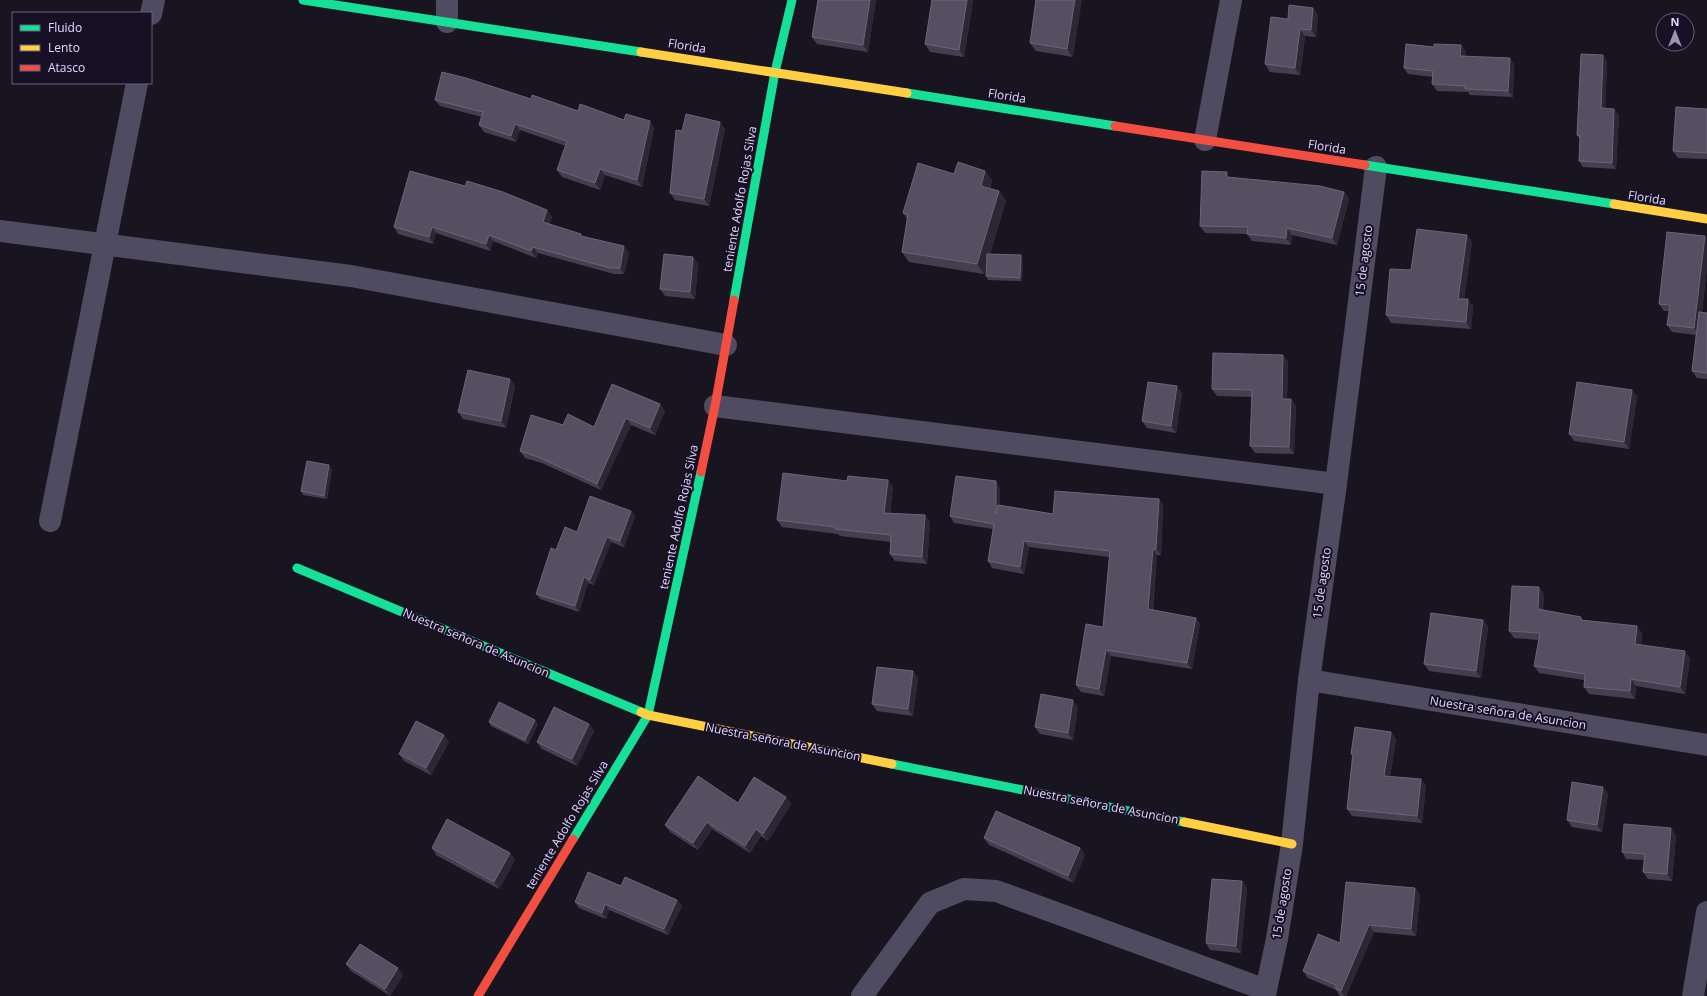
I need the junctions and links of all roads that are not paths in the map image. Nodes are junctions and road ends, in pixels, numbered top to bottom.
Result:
1 (154, 0) edge
2 (303, 0) edge
3 (448, 0) edge
4 (792, 0) edge
5 (1231, 0) edge
6 (151, 12) edge
7 (447, 22) junction
8 (775, 72) junction
9 (137, 84) edge
10 (1205, 140) junction
11 (1376, 167) junction
12 (1707, 219) edge
13 (0, 231) edge
14 (105, 245) junction
15 (726, 345) junction
16 (715, 406) junction
17 (1336, 484) junction
18 (50, 521) dead end
19 (297, 568) dead end
20 (1309, 680) junction
21 (648, 715) junction
22 (1707, 745) edge
23 (1292, 844) junction
24 (1707, 912) edge
25 (1264, 993) edge
26 (478, 996) edge
27 (862, 996) edge
28 (1693, 996) edge

1 - 6 street
2 - 7 street, Florida
3 - 7 street
4 - 8 street, teniente Adolfo Rojas Silva
5 - 10 street
7 - 8 street, Florida
8 - 10 street, Florida
8 - 15 street, teniente Adolfo Rojas Silva
9 - 14 street
10 - 11 street, Florida
11 - 12 street, Florida
11 - 17 street, 15 de agosto
13 - 14 street
14 - 15 street
14 - 18 street
15 - 16 street, teniente Adolfo Rojas Silva
16 - 17 street
16 - 21 street, teniente Adolfo Rojas Silva
17 - 20 street, 15 de agosto
19 - 21 street, Nuestra señora de Asuncion
20 - 22 street, Nuestra señora de Asuncion
20 - 23 street, 15 de agosto
21 - 23 street, Nuestra señora de Asuncion
21 - 26 street, teniente Adolfo Rojas Silva
23 - 25 street, 15 de agosto
24 - 28 street
25 - 27 street

